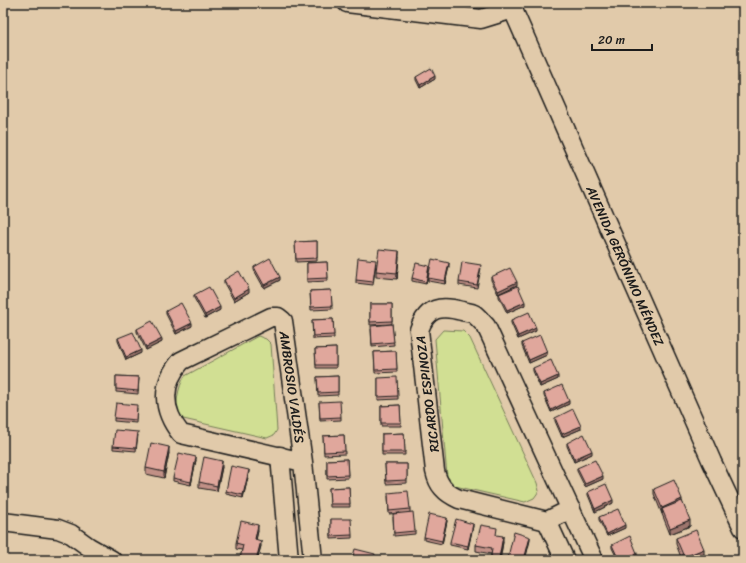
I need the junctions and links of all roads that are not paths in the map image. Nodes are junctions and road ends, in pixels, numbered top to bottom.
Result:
1 (347, 3) edge
2 (512, 6) edge
3 (280, 456) junction
4 (302, 462) junction
5 (571, 509) junction
6 (546, 520) junction
7 (3, 522) edge
8 (743, 528) edge
9 (112, 560) edge
10 (289, 560) edge
11 (313, 560) edge
12 (564, 560) edge
13 (594, 560) edge

1 - 2 street
2 - 8 street, AVENIDA GERÓNIMO MÉNDEZ
3 - 4 street, AMBROSIO VALDÉS
3 - 4 street, AMBROSIO VALDÉS
3 - 10 street, AMBROSIO VALDÉS
4 - 11 street, AMBROSIO VALDÉS
5 - 6 street
5 - 6 street, RICARDO ESPINOZA
5 - 13 street, RICARDO ESPINOZA
6 - 12 street
7 - 9 street

